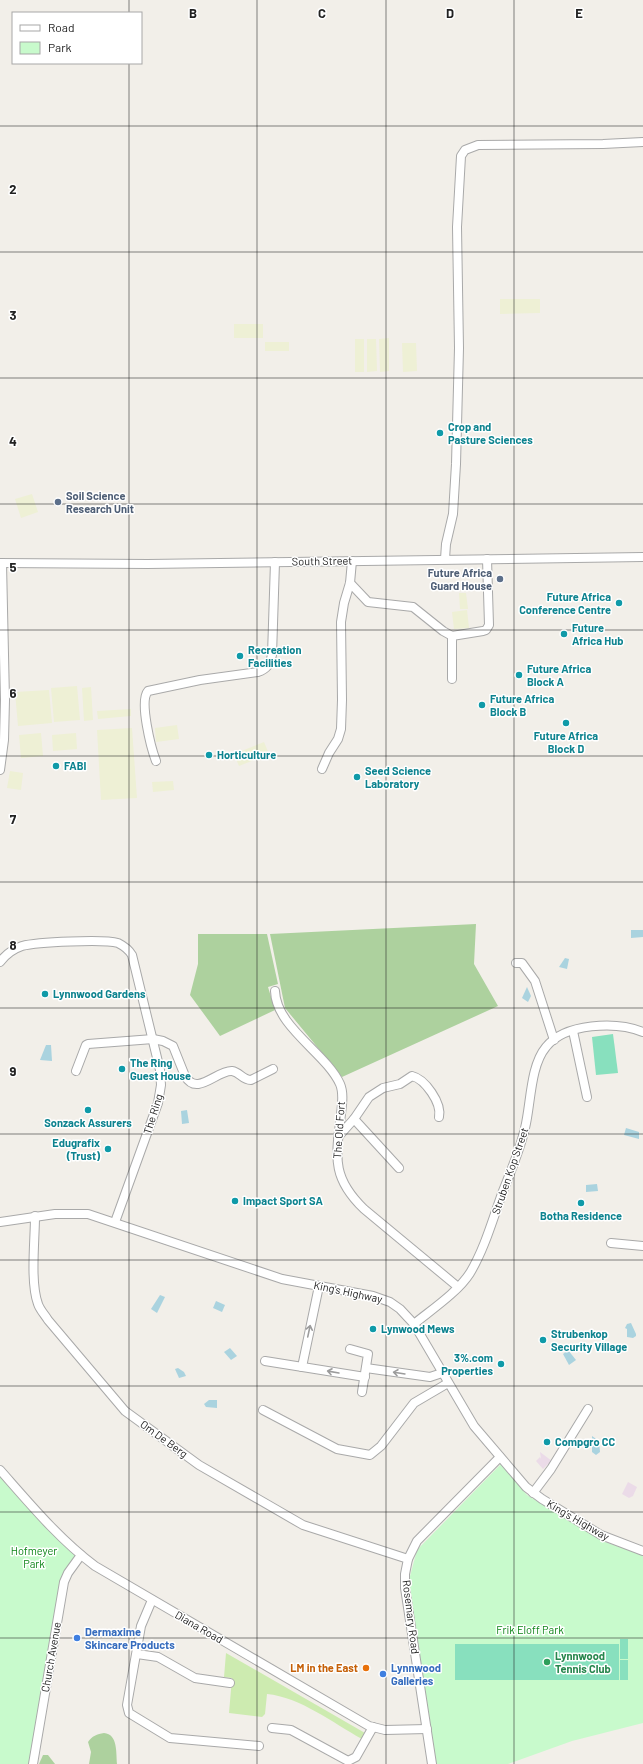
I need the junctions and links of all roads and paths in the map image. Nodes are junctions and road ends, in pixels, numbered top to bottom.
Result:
1 (643, 142) edge
2 (643, 557) edge
3 (445, 559) junction
4 (487, 559) junction
5 (352, 561) junction
6 (275, 562) junction
7 (1, 563) edge
8 (350, 583) junction
9 (452, 636) junction
10 (452, 678) dead end
11 (156, 761) dead end
12 (322, 769) dead end
13 (0, 770) edge
14 (0, 962) edge
15 (516, 962) dead end
16 (275, 991) dead end
17 (573, 1031) junction
18 (643, 1032) edge
19 (153, 1039) junction
20 (554, 1040) junction
21 (273, 1069) dead end
22 (76, 1071) dead end
23 (587, 1097) dead end
24 (439, 1117) dead end
25 (354, 1120) junction
26 (338, 1137) junction
27 (399, 1168) dead end
28 (35, 1216) junction
29 (0, 1222) edge
30 (115, 1222) junction
31 (611, 1243) dead end
32 (643, 1246) edge
33 (319, 1286) junction
34 (458, 1286) junction
35 (414, 1324) junction
36 (350, 1349) dead end
37 (265, 1361) dead end
38 (302, 1367) junction
39 (366, 1368) junction
40 (442, 1372) junction
41 (365, 1378) junction
42 (448, 1383) junction
43 (362, 1392) dead end
44 (588, 1409) dead end
45 (263, 1410) dead end
46 (500, 1457) junction
47 (0, 1470) edge
48 (534, 1493) junction
49 (643, 1551) edge
50 (81, 1555) junction
51 (408, 1559) junction
52 (152, 1600) junction
53 (137, 1654) junction
54 (230, 1683) dead end
55 (373, 1727) junction
56 (272, 1728) dead end
57 (427, 1729) junction
58 (259, 1746) dead end
59 (33, 1764) edge
60 (432, 1764) edge

1 - 3 street
2 - 4 street, South Street
3 - 4 street, South Street
3 - 5 street, South Street
4 - 9 street
5 - 6 street, South Street
5 - 8 street
6 - 7 street, South Street
6 - 11 street
7 - 13 street
8 - 9 street
8 - 12 street
9 - 10 street
14 - 19 street, The Ring
15 - 20 street
16 - 26 street, The Old Fort
17 - 18 street, Struben Kop Street
17 - 20 street, Struben Kop Street
17 - 23 street
19 - 21 street
19 - 22 street
19 - 30 street, The Ring
20 - 34 street, Struben Kop Street
24 - 25 street
25 - 26 street
25 - 27 street
26 - 34 street, The Old Fort
28 - 29 street, King's Highway
28 - 30 street, King's Highway
28 - 51 street, Om De Berg
30 - 33 street, King's Highway
31 - 32 street
33 - 35 street, King's Highway
38 -> 33 street
34 - 35 street, Struben Kop Street
35 - 40 street, King's Highway
36 - 39 street
37 - 38 street
41 -> 38 street
40 -> 39 street
39 - 41 street
40 - 42 street, King's Highway
41 - 43 street
42 - 45 street
42 - 46 street, King's Highway
44 - 48 street
46 - 48 street, King's Highway
46 - 51 street, Rosemary Road
47 - 50 street, Diana Road
48 - 49 street, King's Highway
50 - 52 street, Diana Road
50 - 59 street, Church Avenue
51 - 57 street, Rosemary Road
52 - 53 street
52 - 55 street, Diana Road
53 - 54 street
53 - 58 street
55 - 56 street
55 - 57 street, Diana Road
57 - 60 street, Rosemary Road

